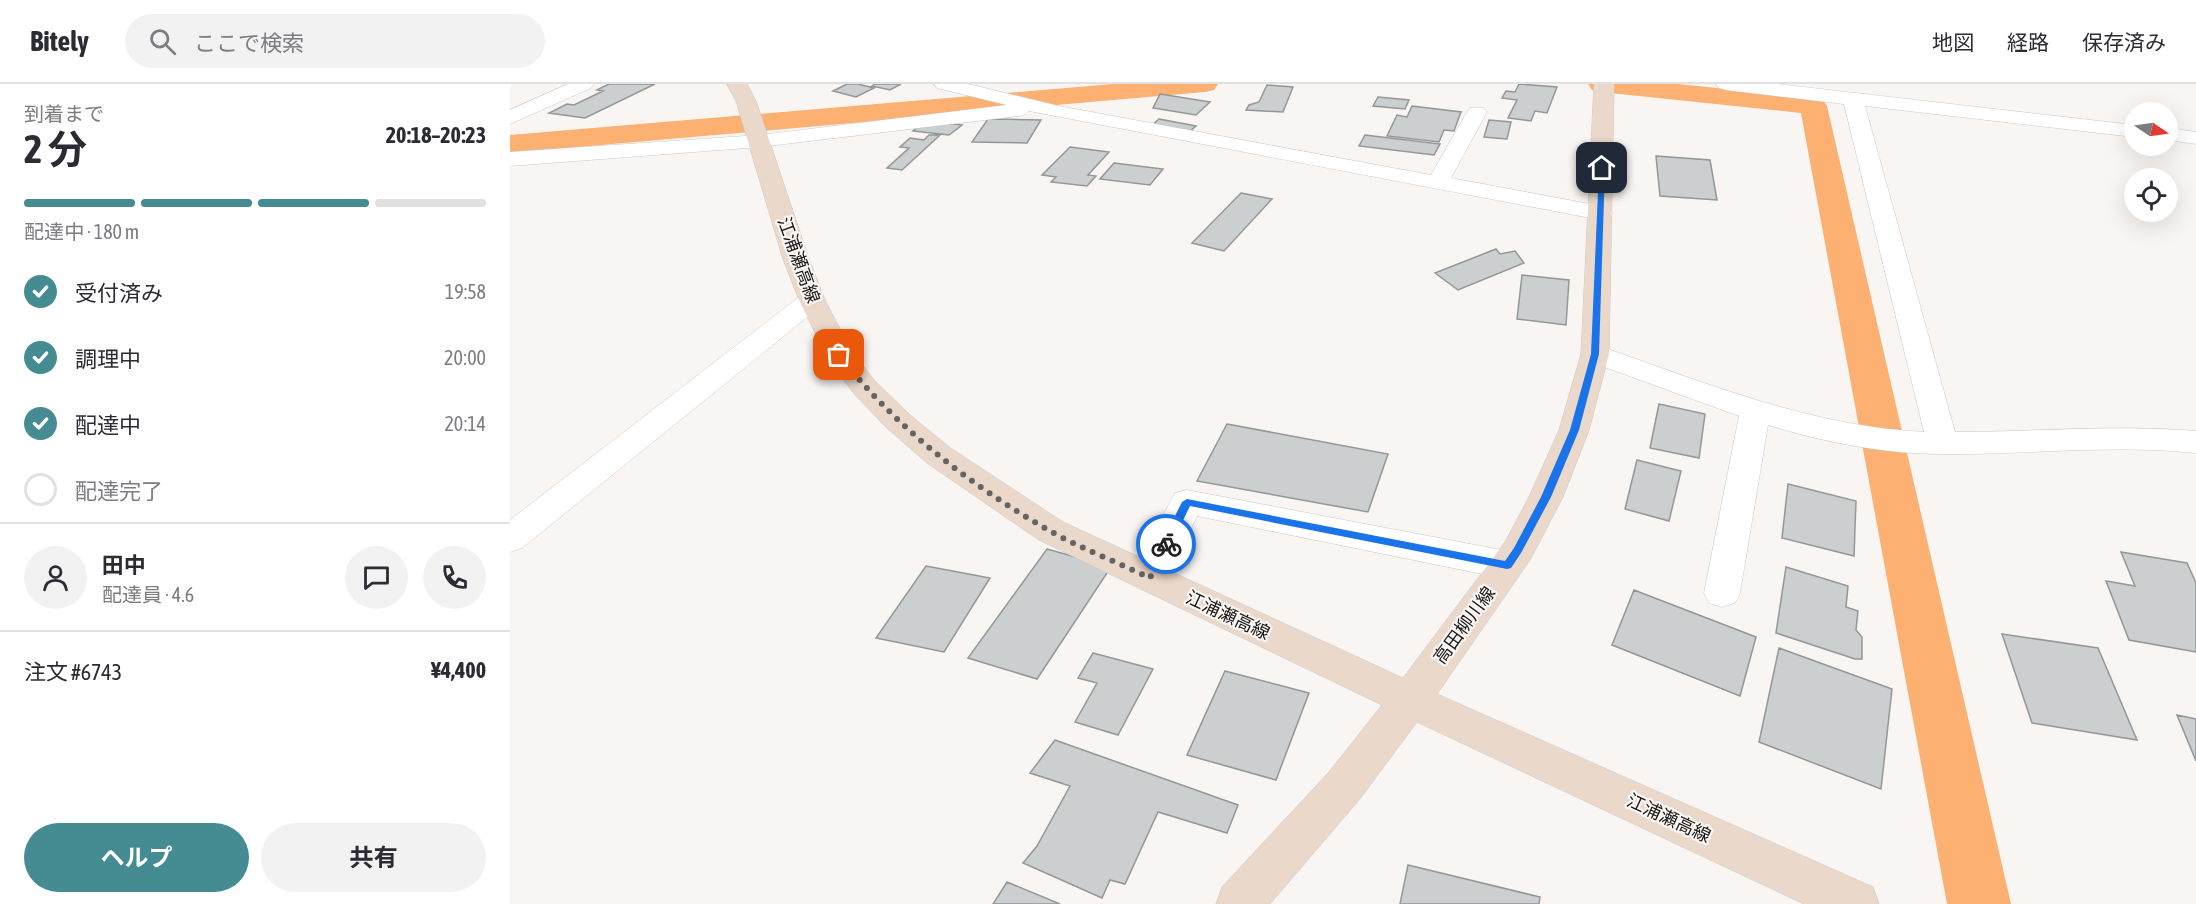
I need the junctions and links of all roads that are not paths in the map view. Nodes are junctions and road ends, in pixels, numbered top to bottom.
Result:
1 (584, 84) edge
2 (1726, 84) edge
3 (957, 86) edge
4 (1604, 92) edge
5 (1853, 99) junction
6 (1050, 110) junction
7 (1477, 112) dead end
8 (750, 115) edge
9 (510, 118) edge
10 (2124, 130) edge
11 (2178, 135) edge
12 (2196, 138) edge
13 (510, 159) edge
14 (1437, 183) junction
15 (1601, 213) junction
16 (812, 300) junction
17 (1595, 354) junction
18 (1755, 410) junction
19 (2196, 442) edge
20 (1956, 444) junction
21 (510, 539) edge
22 (1507, 565) junction
23 (1150, 578) junction
24 (1722, 593) dead end
25 (1410, 700) junction
26 (1842, 898) edge
27 (1239, 904) edge

1 - 9 street
2 - 5 street
3 - 6 street
4 - 15 main road, 高田柳川線
5 - 10 street
5 - 20 street
6 - 8 street
6 - 14 street
7 - 14 street
8 - 13 street
8 - 16 main road, 江浦瀬高線
11 - 12 street
14 - 15 street
15 - 17 main road, 高田柳川線
16 - 21 street
16 - 23 main road, 江浦瀬高線
17 - 18 street
17 - 22 main road, 高田柳川線
18 - 20 street
18 - 24 street
19 - 20 street
22 - 23 street
22 - 25 main road, 高田柳川線
23 - 25 main road, 江浦瀬高線
25 - 26 main road, 江浦瀬高線
25 - 27 main road, 高田柳川線

